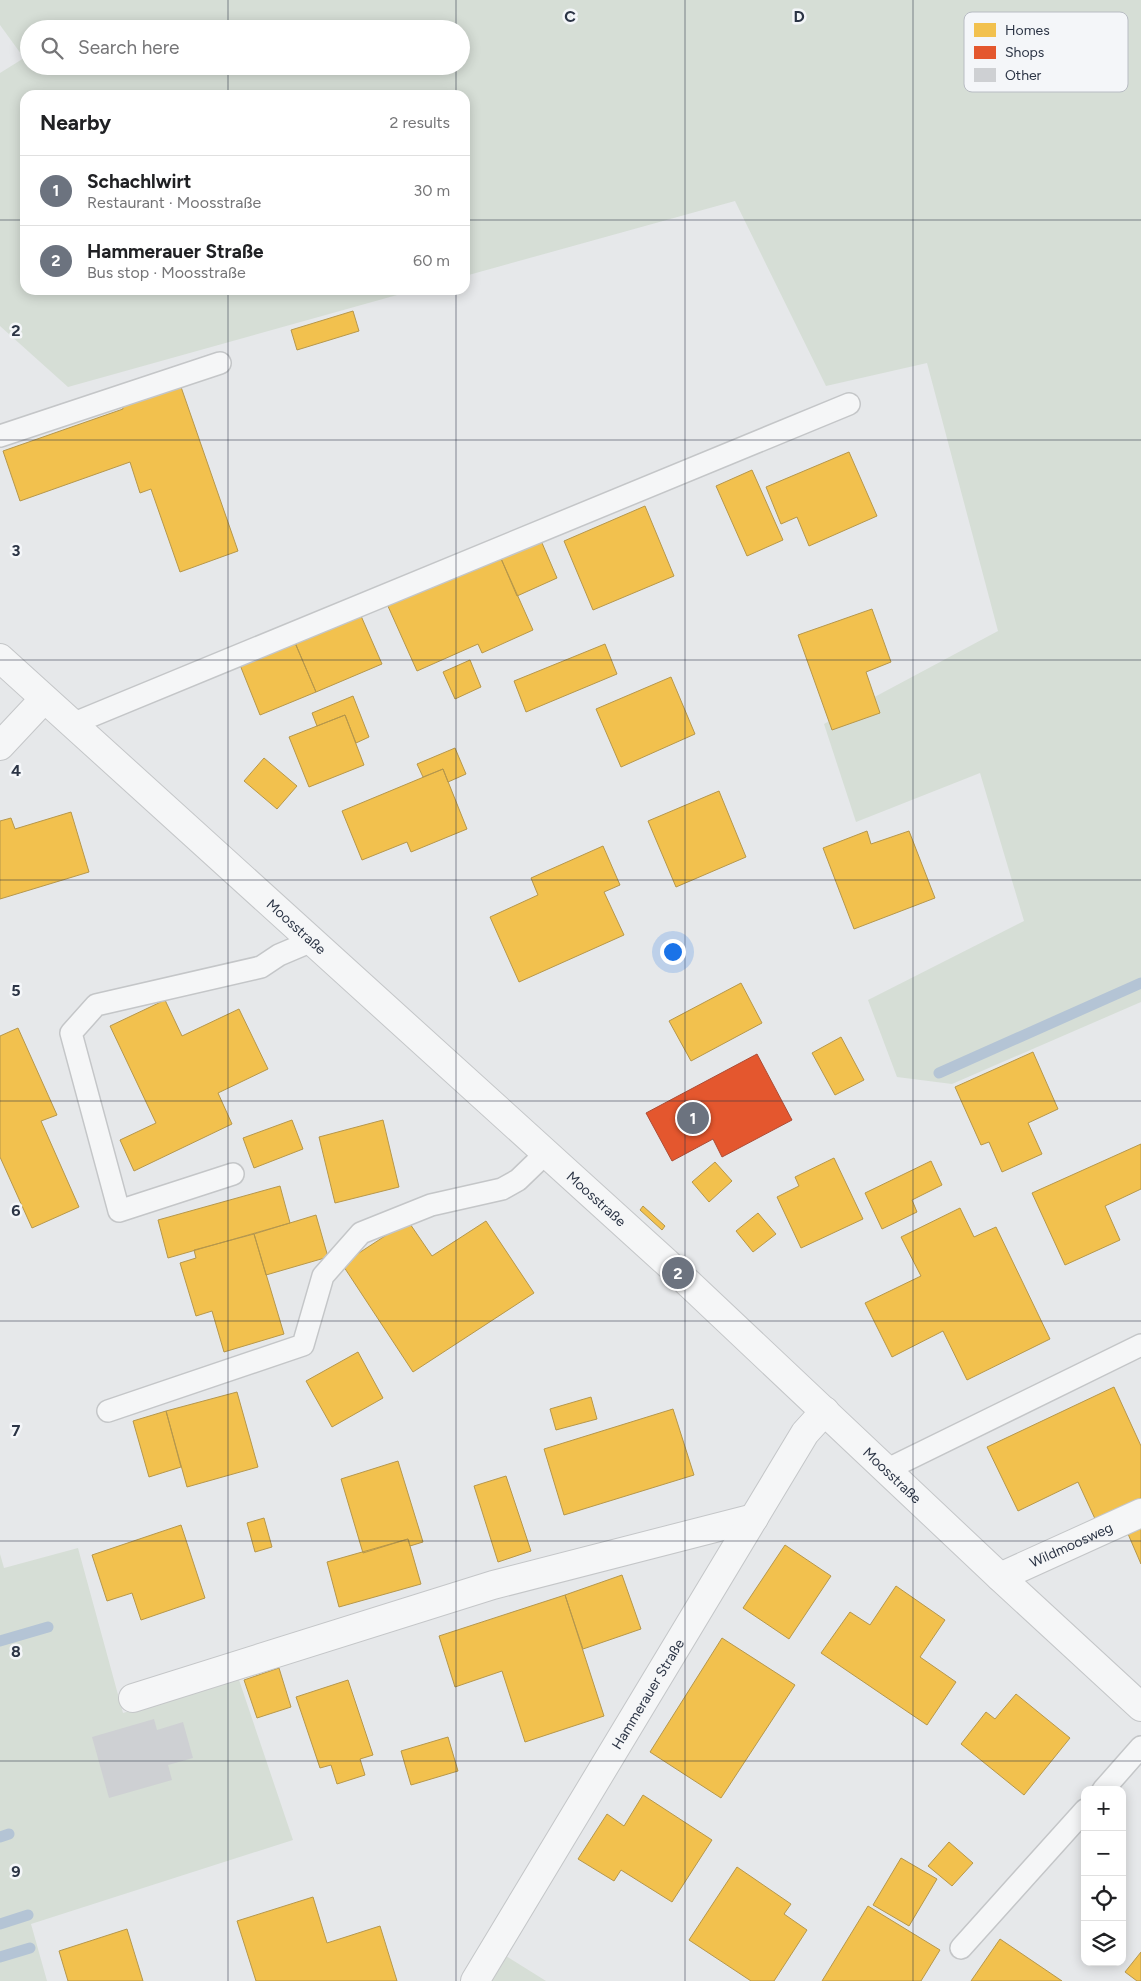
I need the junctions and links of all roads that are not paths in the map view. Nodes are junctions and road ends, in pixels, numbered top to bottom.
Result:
1 (220, 363) dead end
2 (849, 404) dead end
3 (0, 436) edge
4 (0, 658) edge
5 (44, 699) junction
6 (72, 724) junction
7 (0, 746) edge
8 (312, 941) junction
9 (546, 1153) junction
10 (233, 1174) dead end
11 (1141, 1345) edge
12 (108, 1411) dead end
13 (825, 1411) junction
14 (886, 1470) junction
15 (1141, 1513) edge
16 (754, 1518) junction
17 (1000, 1577) junction
18 (133, 1698) dead end
19 (1141, 1707) edge
20 (1141, 1747) edge
21 (1106, 1786) edge
22 (1081, 1814) edge
23 (961, 1948) dead end
24 (475, 1981) edge

1 - 3 lane
2 - 6 lane
4 - 5 street, Moosstraße
5 - 6 street, Moosstraße
5 - 7 street
6 - 8 street, Moosstraße
8 - 9 street, Moosstraße
8 - 10 lane
9 - 12 lane
9 - 13 street, Moosstraße
11 - 14 lane
13 - 14 street, Moosstraße
13 - 16 street, Hammerauer Straße
14 - 17 street, Moosstraße
15 - 17 street, Wildmoosweg
16 - 18 street
16 - 24 street, Hammerauer Straße
17 - 19 street, Moosstraße
20 - 21 lane
22 - 23 lane

